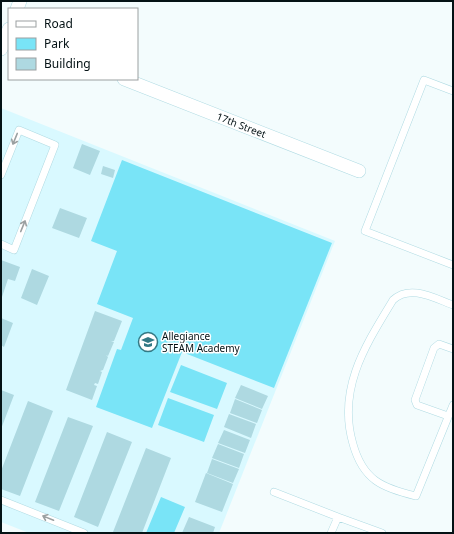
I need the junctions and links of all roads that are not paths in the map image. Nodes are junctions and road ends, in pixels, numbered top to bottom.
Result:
1 (127, 80) edge
2 (453, 91) edge
3 (4, 157) edge
4 (359, 171) dead end
5 (1, 175) edge
6 (1, 244) edge
7 (453, 265) edge
8 (453, 305) edge
9 (453, 349) edge
10 (453, 405) edge
11 (448, 416) junction
12 (274, 492) dead end
13 (1, 500) edge
14 (338, 517) junction
15 (84, 533) edge
16 (331, 533) edge
17 (382, 533) edge

1 - 4 street, 17th Street
2 - 7 lane
3 - 5 lane
6 -> 3 lane
8 - 11 lane
9 - 11 lane
10 - 11 lane
12 - 14 lane
15 -> 13 lane
14 - 16 lane
14 - 17 lane

